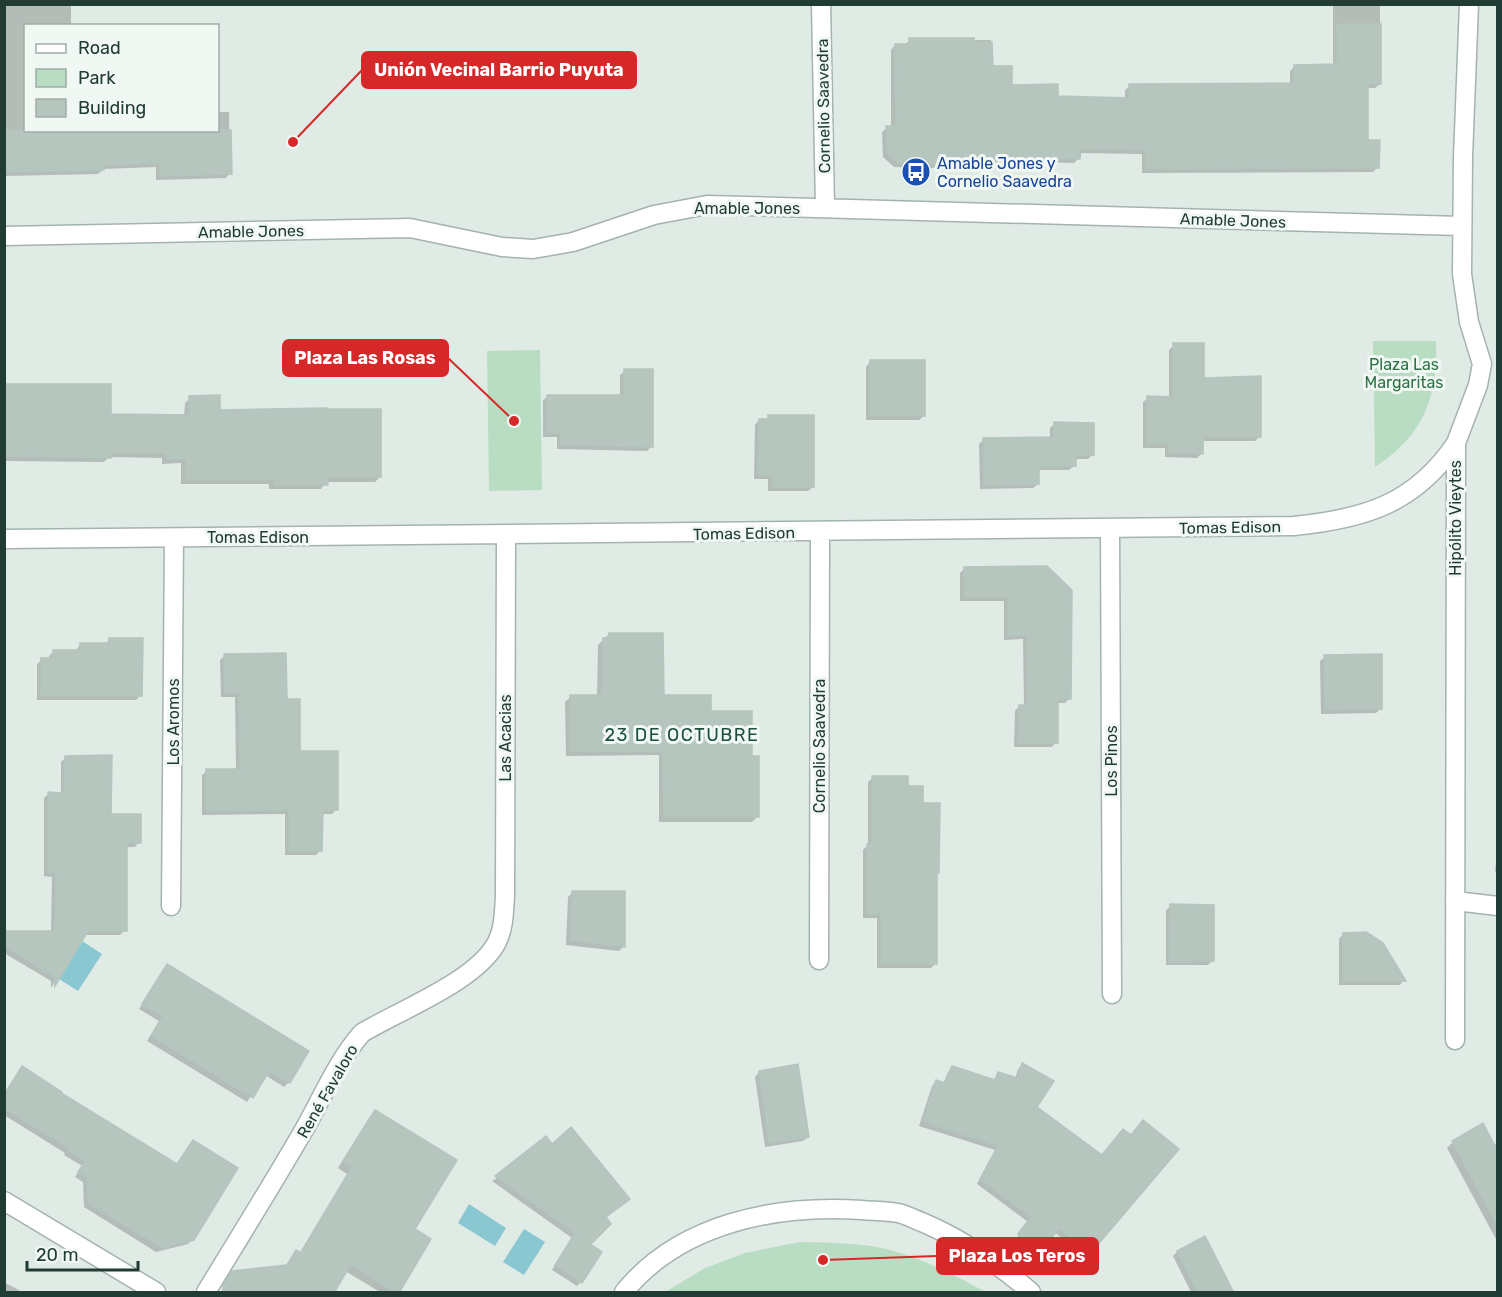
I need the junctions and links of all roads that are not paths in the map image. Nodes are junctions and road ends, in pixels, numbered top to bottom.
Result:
1 (821, 4) edge
2 (1469, 4) edge
3 (825, 208) junction
4 (1461, 226) junction
5 (4, 236) edge
6 (1490, 364) edge
7 (1456, 443) junction
8 (1110, 528) junction
9 (820, 532) junction
10 (506, 536) junction
11 (174, 538) junction
12 (4, 539) edge
13 (1455, 901) junction
14 (171, 906) dead end
15 (1497, 906) edge
16 (499, 940) joint
17 (819, 960) dead end
18 (1112, 994) dead end
19 (1455, 1040) dead end
20 (4, 1201) edge
21 (156, 1293) edge
22 (206, 1293) edge
23 (624, 1293) edge
24 (1031, 1293) edge

1 - 3 street, Cornelio Saavedra
2 - 4 street, Hipólito Vieytes
3 - 4 street, Amable Jones
3 - 5 street, Amable Jones
4 - 6 street, Hipólito Vieytes
6 - 7 street, Hipólito Vieytes
7 - 8 street, Tomas Edison
7 - 13 street, Hipólito Vieytes
8 - 9 street, Tomas Edison
8 - 18 street, Los Pinos
9 - 10 street, Tomas Edison
9 - 17 street, Cornelio Saavedra
10 - 11 street, Tomas Edison
10 - 16 street, Las Acacias
11 - 12 street, Tomas Edison
11 - 14 street, Los Aromos
13 - 15 street
13 - 19 street, Hipólito Vieytes
16 - 22 street, René Favaloro
20 - 21 street
23 - 24 street

